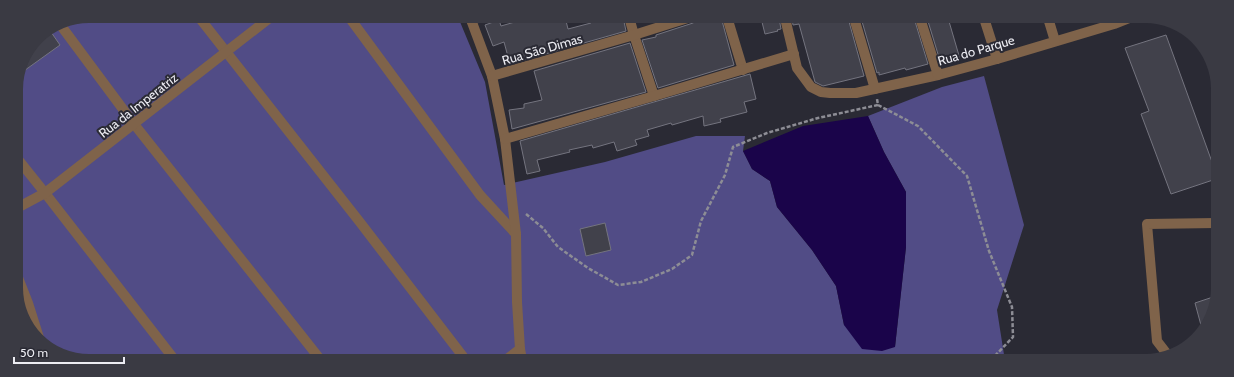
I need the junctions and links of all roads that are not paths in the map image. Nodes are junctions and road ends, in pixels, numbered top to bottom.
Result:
1 (204, 23) edge
2 (263, 23) edge
3 (352, 23) edge
4 (473, 23) edge
5 (631, 23) edge
6 (671, 23) edge
7 (729, 23) edge
8 (786, 23) edge
9 (855, 23) edge
10 (922, 23) edge
11 (986, 23) edge
12 (1050, 23) edge
13 (1107, 23) edge
14 (63, 28) edge
15 (634, 35) junction
16 (1055, 41) junction
17 (227, 52) junction
18 (794, 54) junction
19 (997, 59) junction
20 (743, 70) junction
21 (938, 75) junction
22 (492, 76) junction
23 (875, 89) junction
24 (654, 96) junction
25 (134, 124) junction
26 (505, 139) junction
27 (23, 166) edge
28 (45, 193) junction
29 (23, 205) edge
30 (1211, 223) edge
31 (516, 234) junction
32 (23, 290) edge
33 (35, 325) edge
34 (520, 349) junction
35 (1165, 351) edge
36 (170, 354) edge
37 (316, 354) edge
38 (461, 354) edge
39 (514, 354) edge
40 (521, 354) edge

1 - 17 street
2 - 17 street, Rua da Imperatriz
3 - 31 street
4 - 22 street
5 - 15 street
6 - 15 street, Rua São Dimas
7 - 20 street
8 - 18 street, Rua do Parque
9 - 23 street
10 - 21 street
11 - 19 street
12 - 16 street
13 - 16 street, Rua do Parque
14 - 25 street
15 - 22 street, Rua São Dimas
15 - 24 street
16 - 19 street, Rua do Parque
17 - 25 street, Rua da Imperatriz
17 - 38 street
18 - 20 street
18 - 23 street, Rua do Parque
19 - 21 street, Rua do Parque
20 - 24 street
21 - 23 street, Rua do Parque
22 - 26 street
24 - 26 street
25 - 28 street, Rua da Imperatriz
25 - 37 street
26 - 31 street
27 - 28 street
28 - 29 street, Rua da Imperatriz
28 - 36 street
30 - 35 street
31 - 34 street
32 - 33 street
34 - 39 street
34 - 40 street

